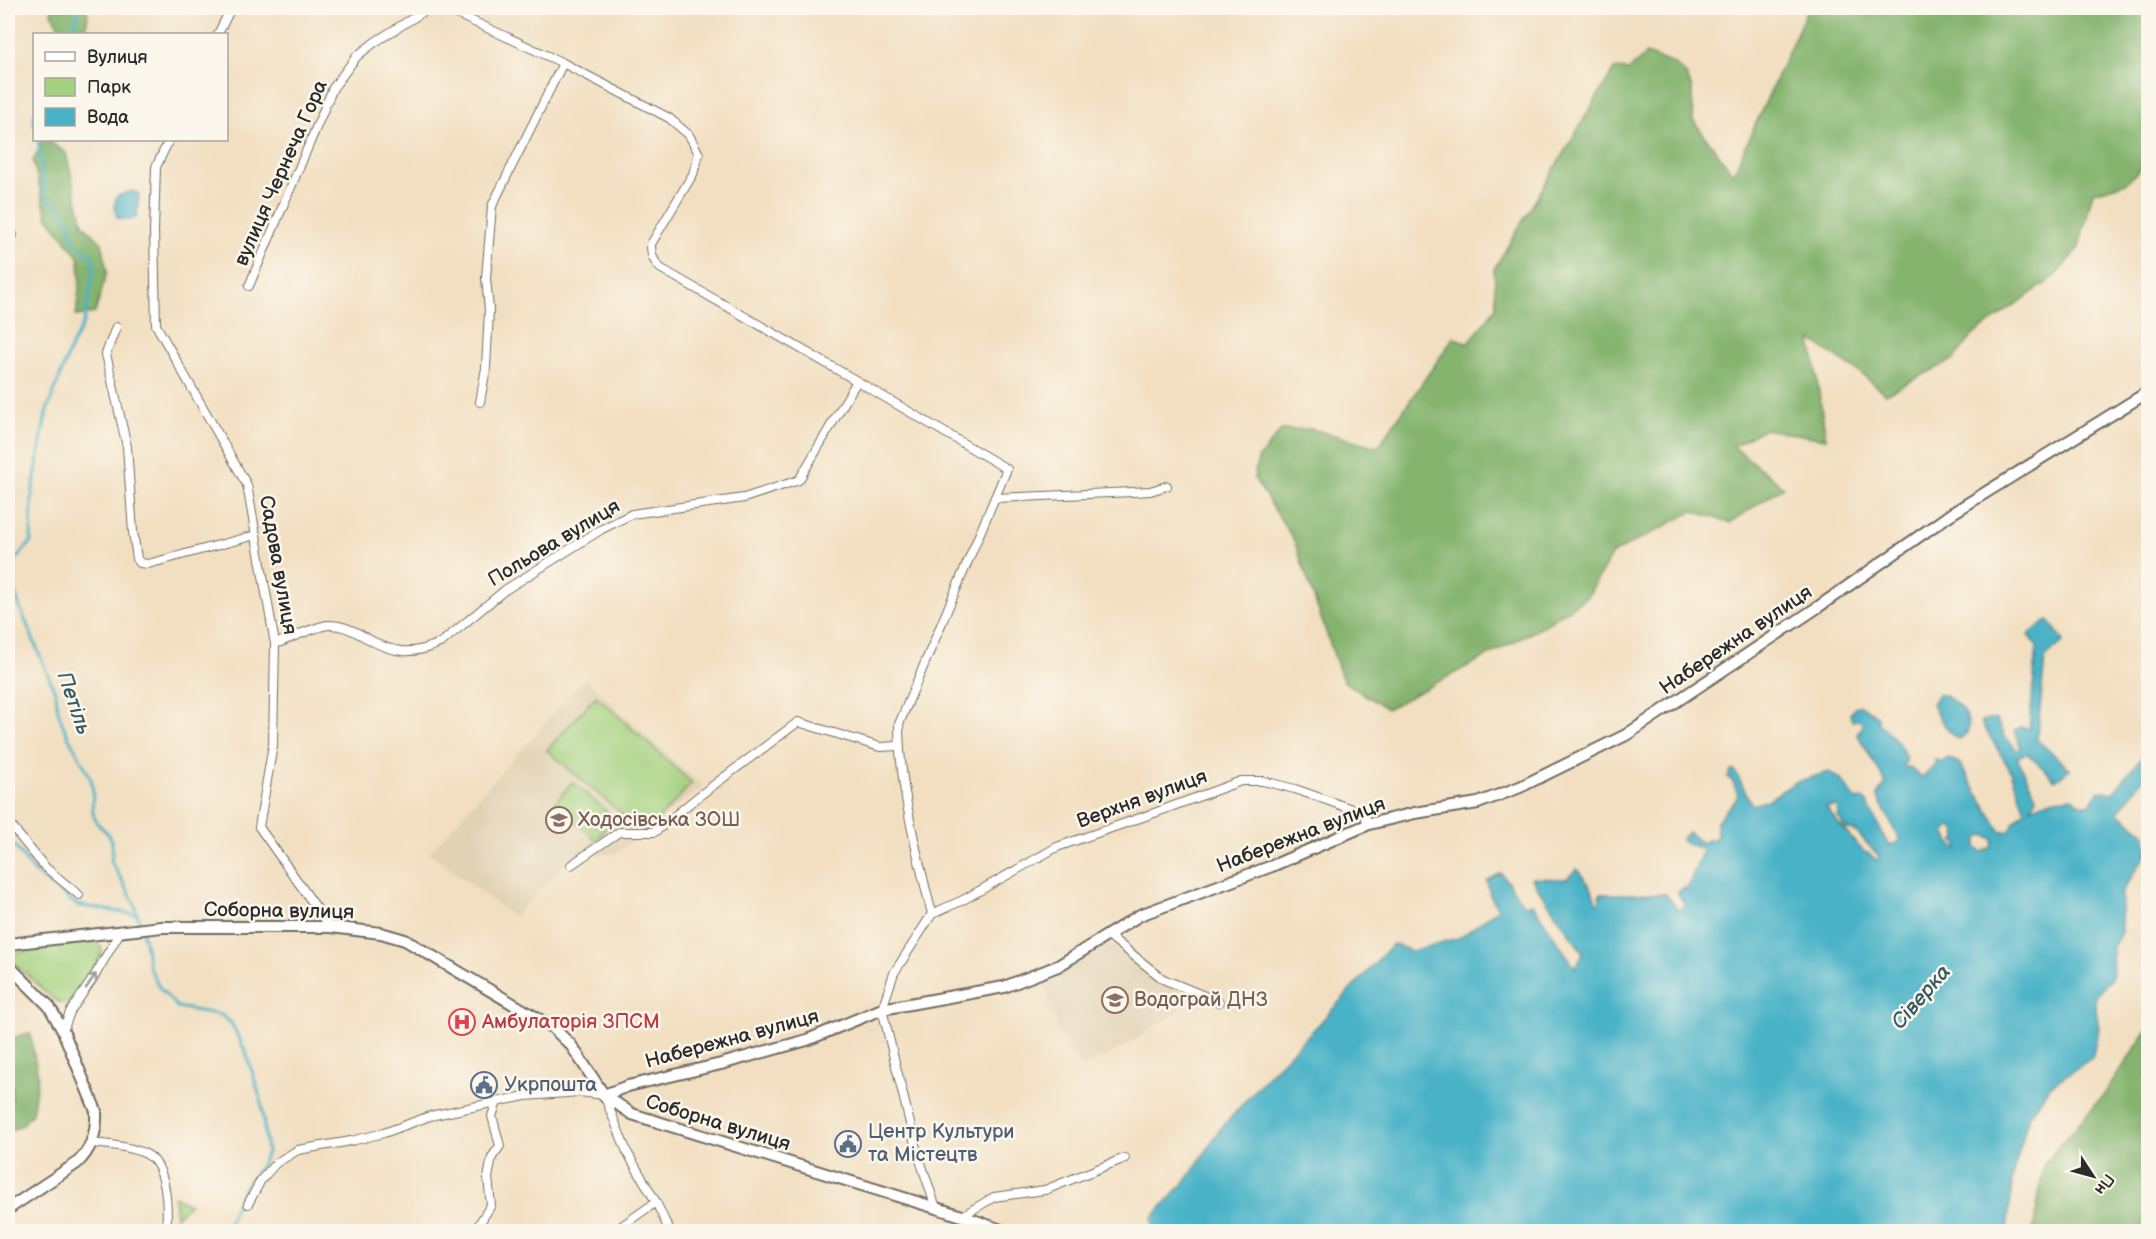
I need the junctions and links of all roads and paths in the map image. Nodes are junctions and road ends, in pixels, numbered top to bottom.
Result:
1 (231, 8) edge
2 (429, 8) edge
3 (444, 8) edge
4 (218, 33) edge
5 (563, 63) junction
6 (169, 141) edge
7 (13, 235) dead end
8 (8, 243) edge
9 (249, 286) dead end
10 (116, 327) dead end
11 (857, 381) junction
12 (2148, 392) edge
13 (480, 402) dead end
14 (1167, 486) dead end
15 (995, 498) junction
16 (256, 535) junction
17 (275, 644) junction
18 (899, 746) junction
19 (8, 822) edge
20 (1369, 824) junction
21 (571, 866) dead end
22 (79, 895) dead end
23 (932, 914) junction
24 (330, 927) junction
25 (123, 932) junction
26 (1108, 935) junction
27 (8, 944) edge
28 (8, 965) edge
29 (1218, 1002) dead end
30 (882, 1009) junction
31 (63, 1031) junction
32 (604, 1095) junction
33 (497, 1102) junction
34 (91, 1143) junction
35 (1125, 1158) dead end
36 (656, 1202) junction
37 (248, 1204) dead end
38 (936, 1208) junction
39 (8, 1209) edge
40 (962, 1216) junction
41 (1003, 1231) edge
42 (166, 1232) edge
43 (474, 1232) edge
44 (613, 1232) edge
45 (670, 1232) edge

1 - 4 street
2 - 9 street, вулиця Чернеча Гора
3 - 5 street
5 - 11 street
5 - 13 street
6 - 16 street, Садова вулиця
7 - 8 street
10 - 16 street
11 - 15 street
11 - 17 street, Польова вулиця
12 - 20 street, Набережна вулиця
14 - 15 street
15 - 18 street
16 - 17 street, Садова вулиця
17 - 24 street, Садова вулиця
18 - 21 street
18 - 23 street
19 - 22 street
20 - 23 street, Верхня вулиця
20 - 26 street, Набережна вулиця
23 - 30 street
24 - 25 street, Соборна вулиця
24 - 32 street, Соборна вулиця
25 - 27 street, Соборна вулиця
31 -> 25 street
26 - 29 street
26 - 30 street, Набережна вулиця
28 - 31 street
30 - 32 street, Набережна вулиця
30 - 38 street
31 - 34 street
32 - 33 street
32 - 36 street
32 - 38 street, Соборна вулиця
33 - 37 street
33 - 43 street
34 - 39 street
34 - 42 street
35 - 40 street
36 - 44 street
36 - 45 street
38 - 40 street, Соборна вулиця
40 - 41 street, Соборна вулиця

